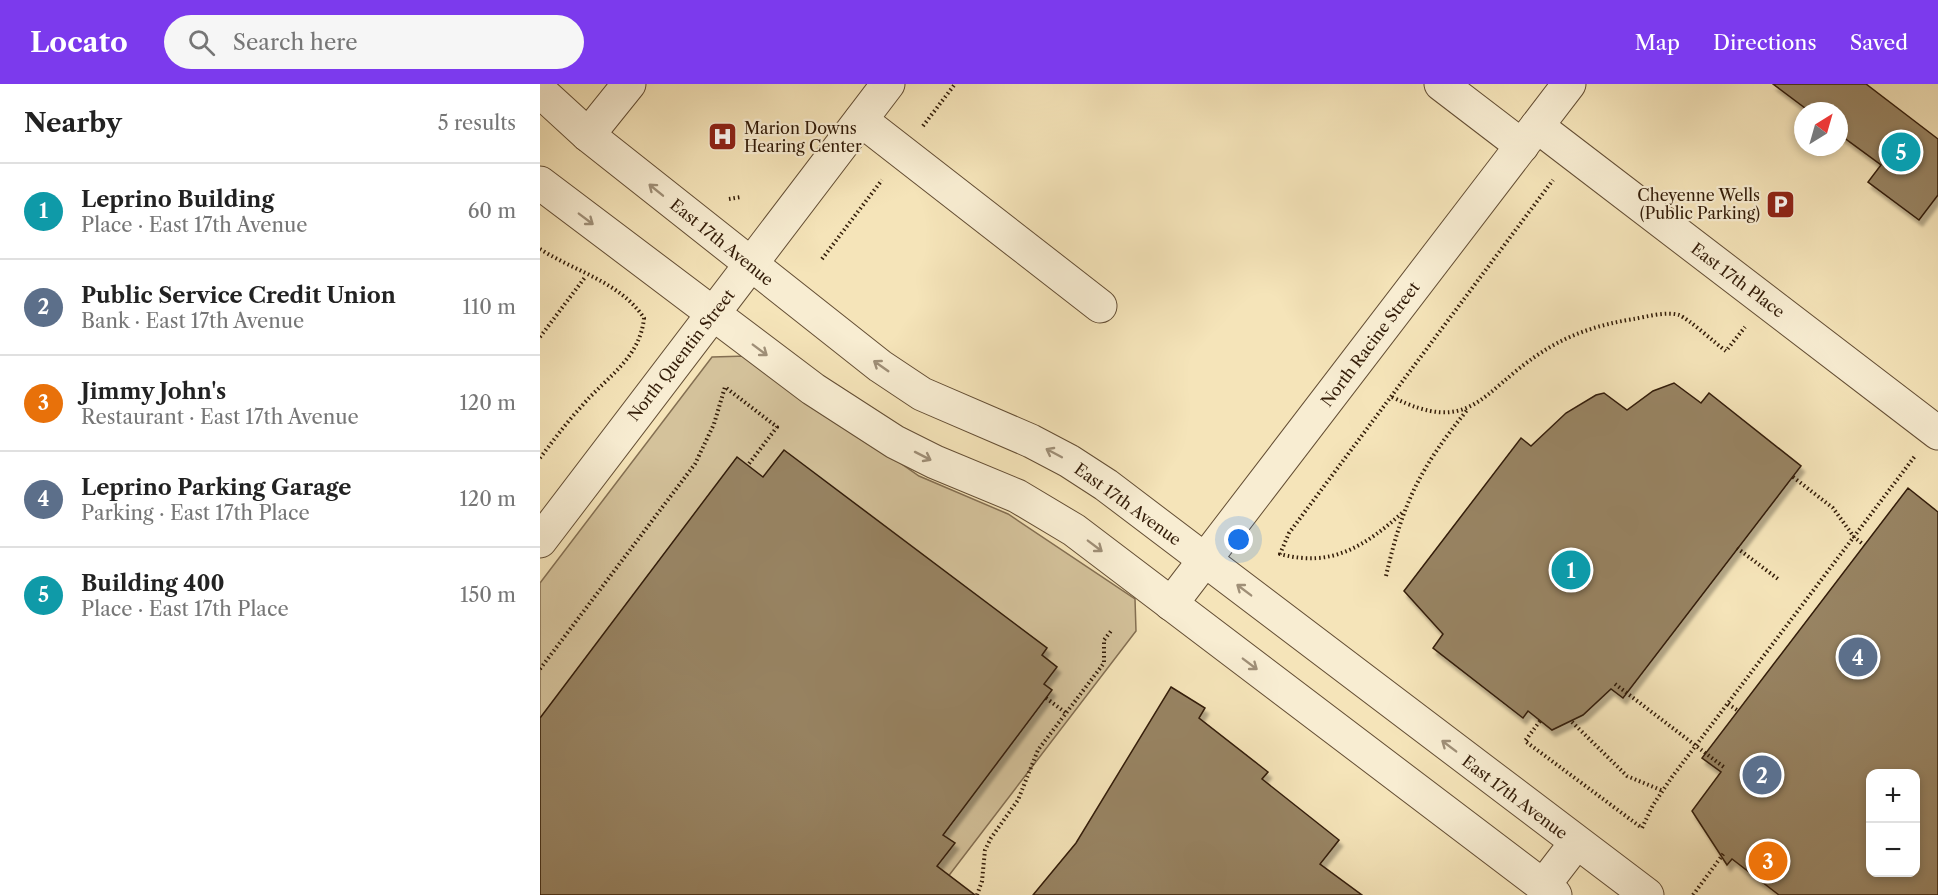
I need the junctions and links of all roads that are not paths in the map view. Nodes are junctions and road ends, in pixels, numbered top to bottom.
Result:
1 (629, 84) edge
2 (888, 84) edge
3 (1442, 84) edge
4 (1569, 84) edge
5 (540, 91) edge
6 (861, 120) junction
7 (588, 135) junction
8 (1530, 136) junction
9 (540, 183) edge
10 (751, 266) junction
11 (1100, 306) dead end
12 (713, 315) junction
13 (1927, 444) edge
14 (540, 541) edge
15 (1204, 560) junction
16 (1172, 604) junction
17 (1576, 843) junction
18 (1549, 891) edge
19 (1647, 895) edge

1 - 7 street
2 - 6 street, North Quentin Street
3 - 8 street, East 17th Place
4 - 8 street, North Racine Street
5 - 7 street, East 17th Avenue
6 - 10 street, North Quentin Street
6 - 11 street
10 -> 7 street, East 17th Avenue
8 - 13 street, East 17th Place
8 - 15 street, North Racine Street
9 -> 12 street
10 - 12 street, North Quentin Street
15 -> 10 street, East 17th Avenue
12 - 14 street, North Quentin Street
12 -> 16 street
15 - 16 street, North Racine Street
17 -> 15 street, East 17th Avenue
16 -> 18 street
17 - 18 street
17 - 19 street, East 17th Avenue

